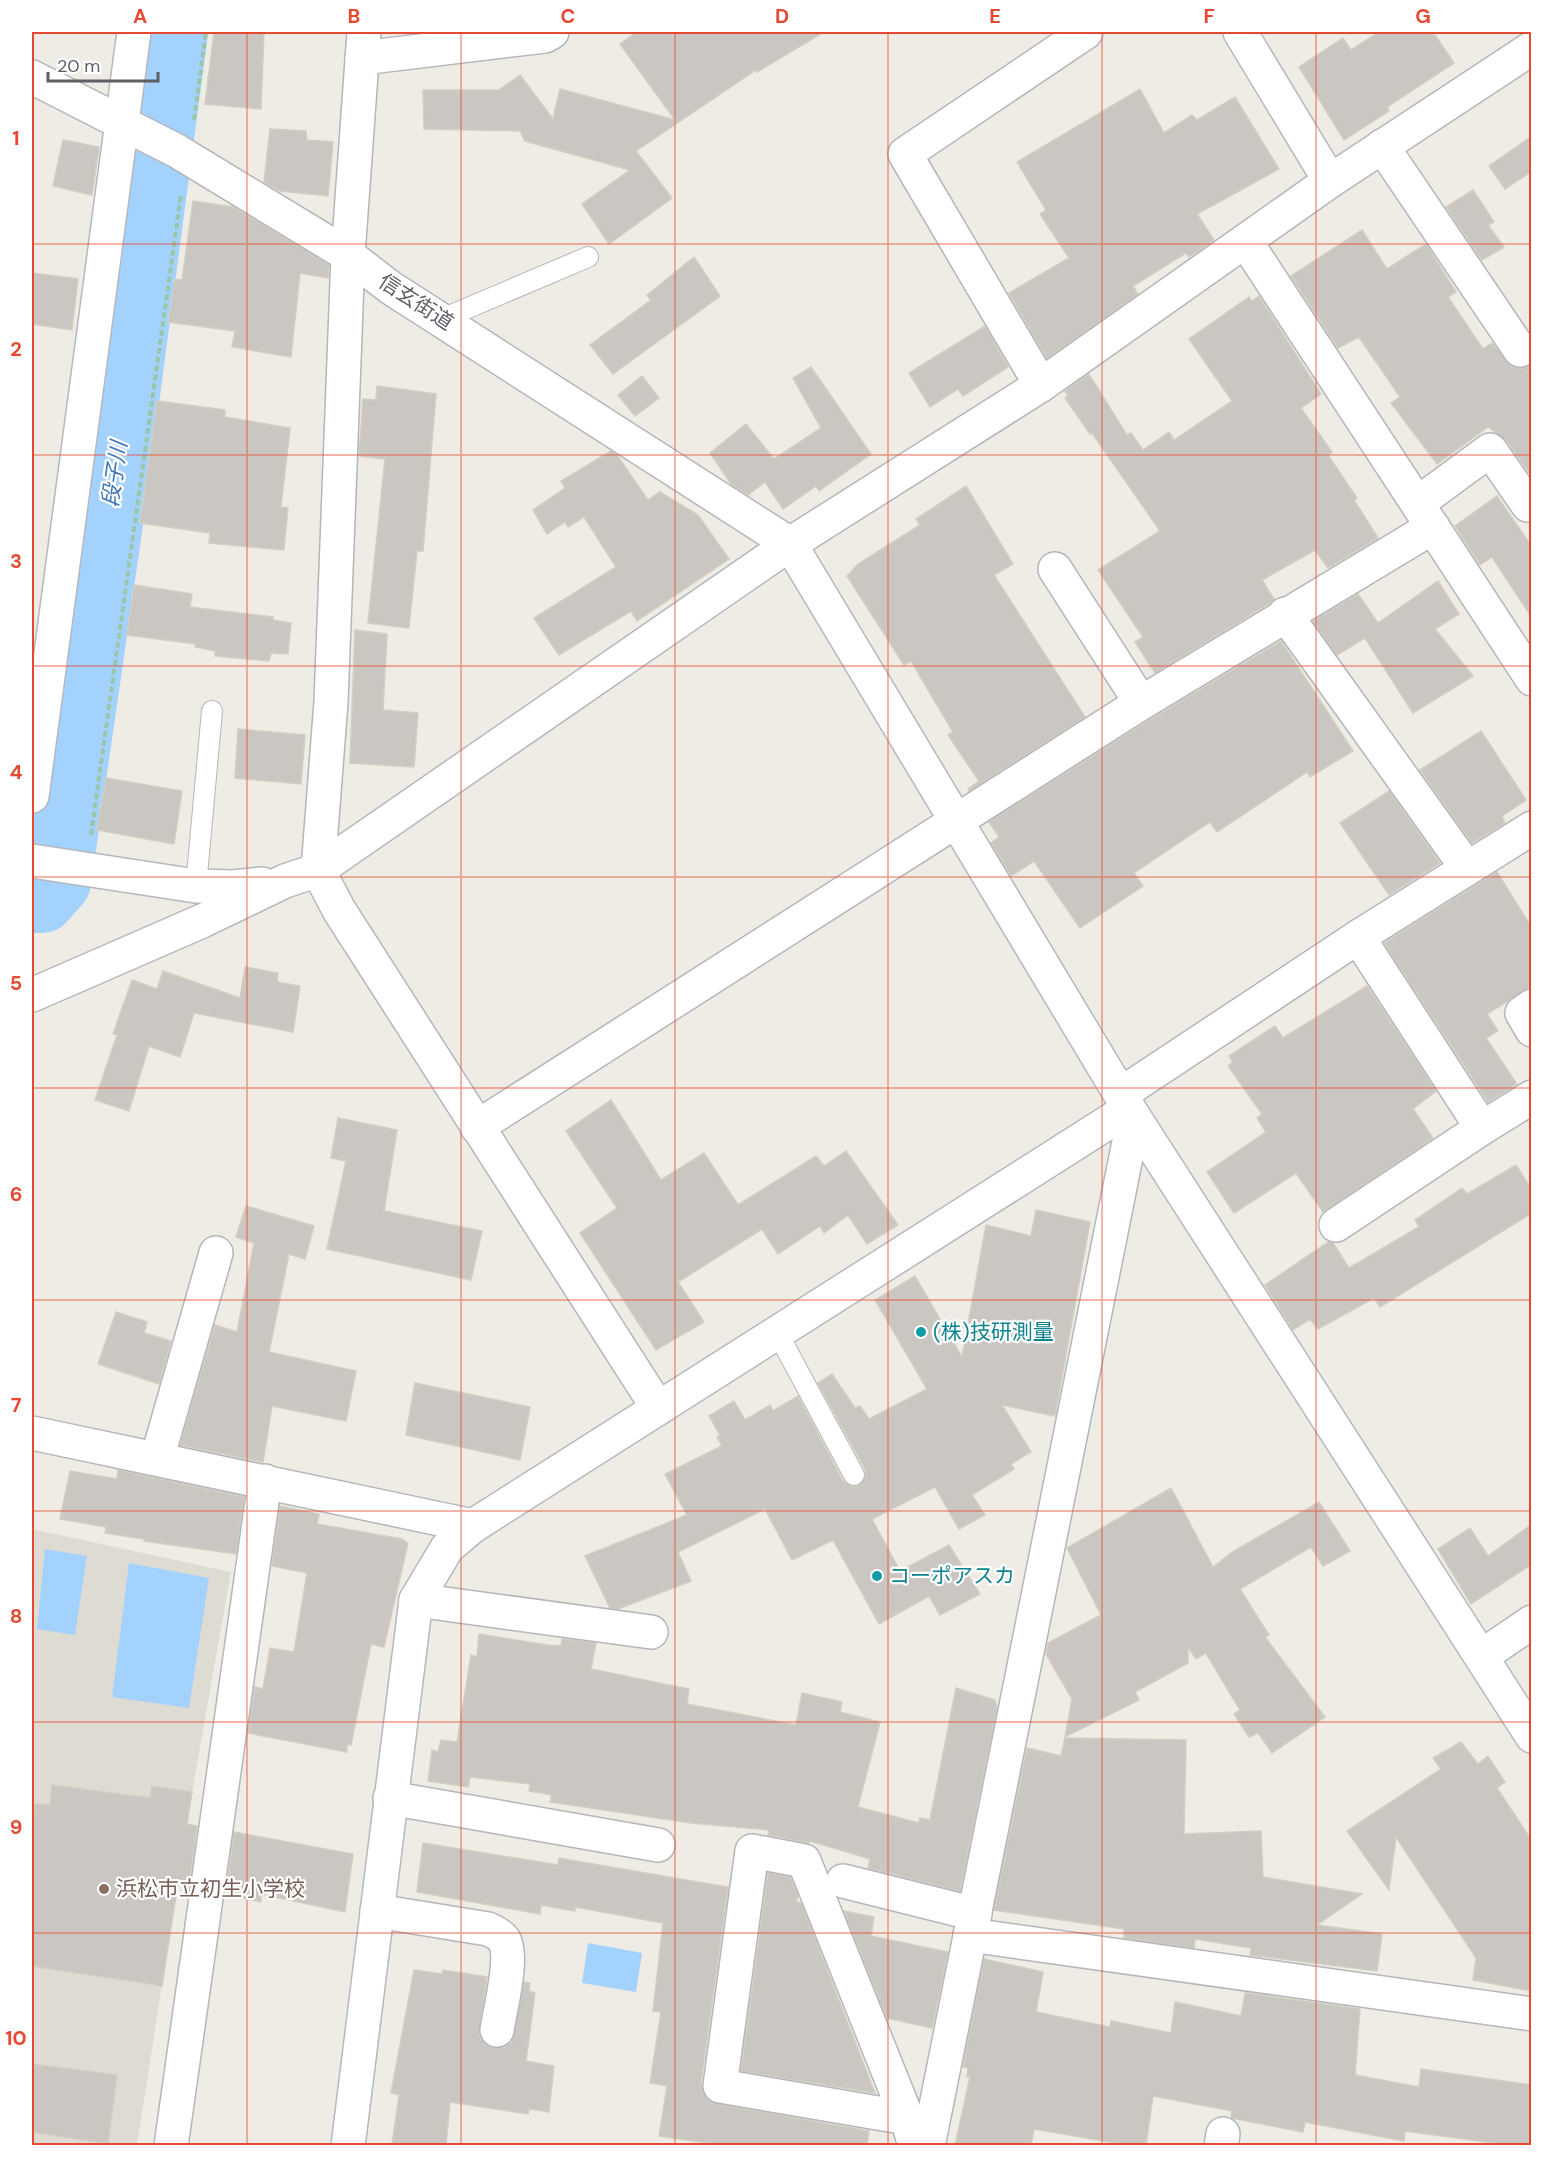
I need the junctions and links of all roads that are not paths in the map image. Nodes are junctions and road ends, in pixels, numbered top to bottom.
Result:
1 (134, 32) edge
2 (552, 32) edge
3 (1086, 32) edge
4 (1240, 32) edge
5 (363, 45) edge
6 (1532, 48) edge
7 (32, 77) edge
8 (130, 128) junction
9 (1382, 146) junction
10 (1330, 181) junction
11 (1246, 242) junction
12 (348, 255) junction
13 (588, 257) dead end
14 (442, 319) junction
15 (1520, 350) dead end
16 (1041, 385) junction
17 (1532, 503) edge
18 (1425, 515) junction
19 (790, 544) junction
20 (1055, 569) dead end
21 (1285, 614) junction
22 (1532, 679) edge
23 (1141, 703) junction
24 (212, 711) dead end
25 (32, 796) edge
26 (956, 820) junction
27 (1532, 828) edge
28 (37, 862) edge
29 (1467, 868) junction
30 (318, 870) junction
31 (285, 881) junction
32 (196, 886) junction
33 (1358, 937) junction
34 (32, 995) edge
35 (1532, 1006) edge
36 (1532, 1030) edge
37 (1532, 1097) edge
38 (1128, 1107) junction
39 (477, 1127) junction
40 (1482, 1128) junction
41 (1336, 1225) dead end
42 (216, 1253) dead end
43 (777, 1332) junction
44 (658, 1408) junction
45 (32, 1433) edge
46 (157, 1459) junction
47 (854, 1475) dead end
48 (265, 1481) junction
49 (473, 1526) junction
50 (416, 1600) junction
51 (1532, 1622) edge
52 (651, 1632) dead end
53 (1482, 1656) junction
54 (1532, 1736) edge
55 (390, 1798) junction
56 (658, 1845) dead end
57 (843, 1881) dead end
58 (377, 1911) junction
59 (972, 1925) junction
60 (1532, 2014) edge
61 (497, 2030) dead end
62 (910, 2132) edge
63 (171, 2145) edge
64 (348, 2145) edge
65 (928, 2145) edge

1 - 8 street
2 - 5 street
3 - 16 street
4 - 10 street
5 - 12 street
6 - 9 street
7 - 8 street, 信玄街道
8 - 12 street, 信玄街道
8 - 25 street
9 - 10 street
9 - 15 street
10 - 11 street
11 - 16 street
11 - 18 street
12 - 14 street, 信玄街道
12 - 30 street
13 - 14 lane
14 - 19 street, 信玄街道
16 - 19 street
17 - 18 street
18 - 21 street
18 - 22 street
19 - 26 street
19 - 30 street
20 - 23 street
21 - 23 street
21 - 29 street
23 - 26 street
24 - 32 lane
26 - 38 street
26 - 39 street
27 - 29 street
28 - 32 street
29 - 33 street
30 - 31 street
30 - 39 street
31 - 32 street
31 - 34 street
33 - 38 street
33 - 40 street
35 - 36 street
37 - 40 street
38 - 43 street
38 - 53 street
38 - 59 street
39 - 44 street
40 - 41 street
42 - 46 street
43 - 44 street
43 - 47 lane
44 - 49 street
45 - 46 street
46 - 48 street
48 - 49 street
48 - 63 street
49 - 50 street
50 - 52 street
50 - 55 street
51 - 53 street
53 - 54 street
55 - 56 street
55 - 58 street
57 - 59 street
58 - 61 street
58 - 64 street
59 - 60 street
59 - 65 street
62 - 62 street

